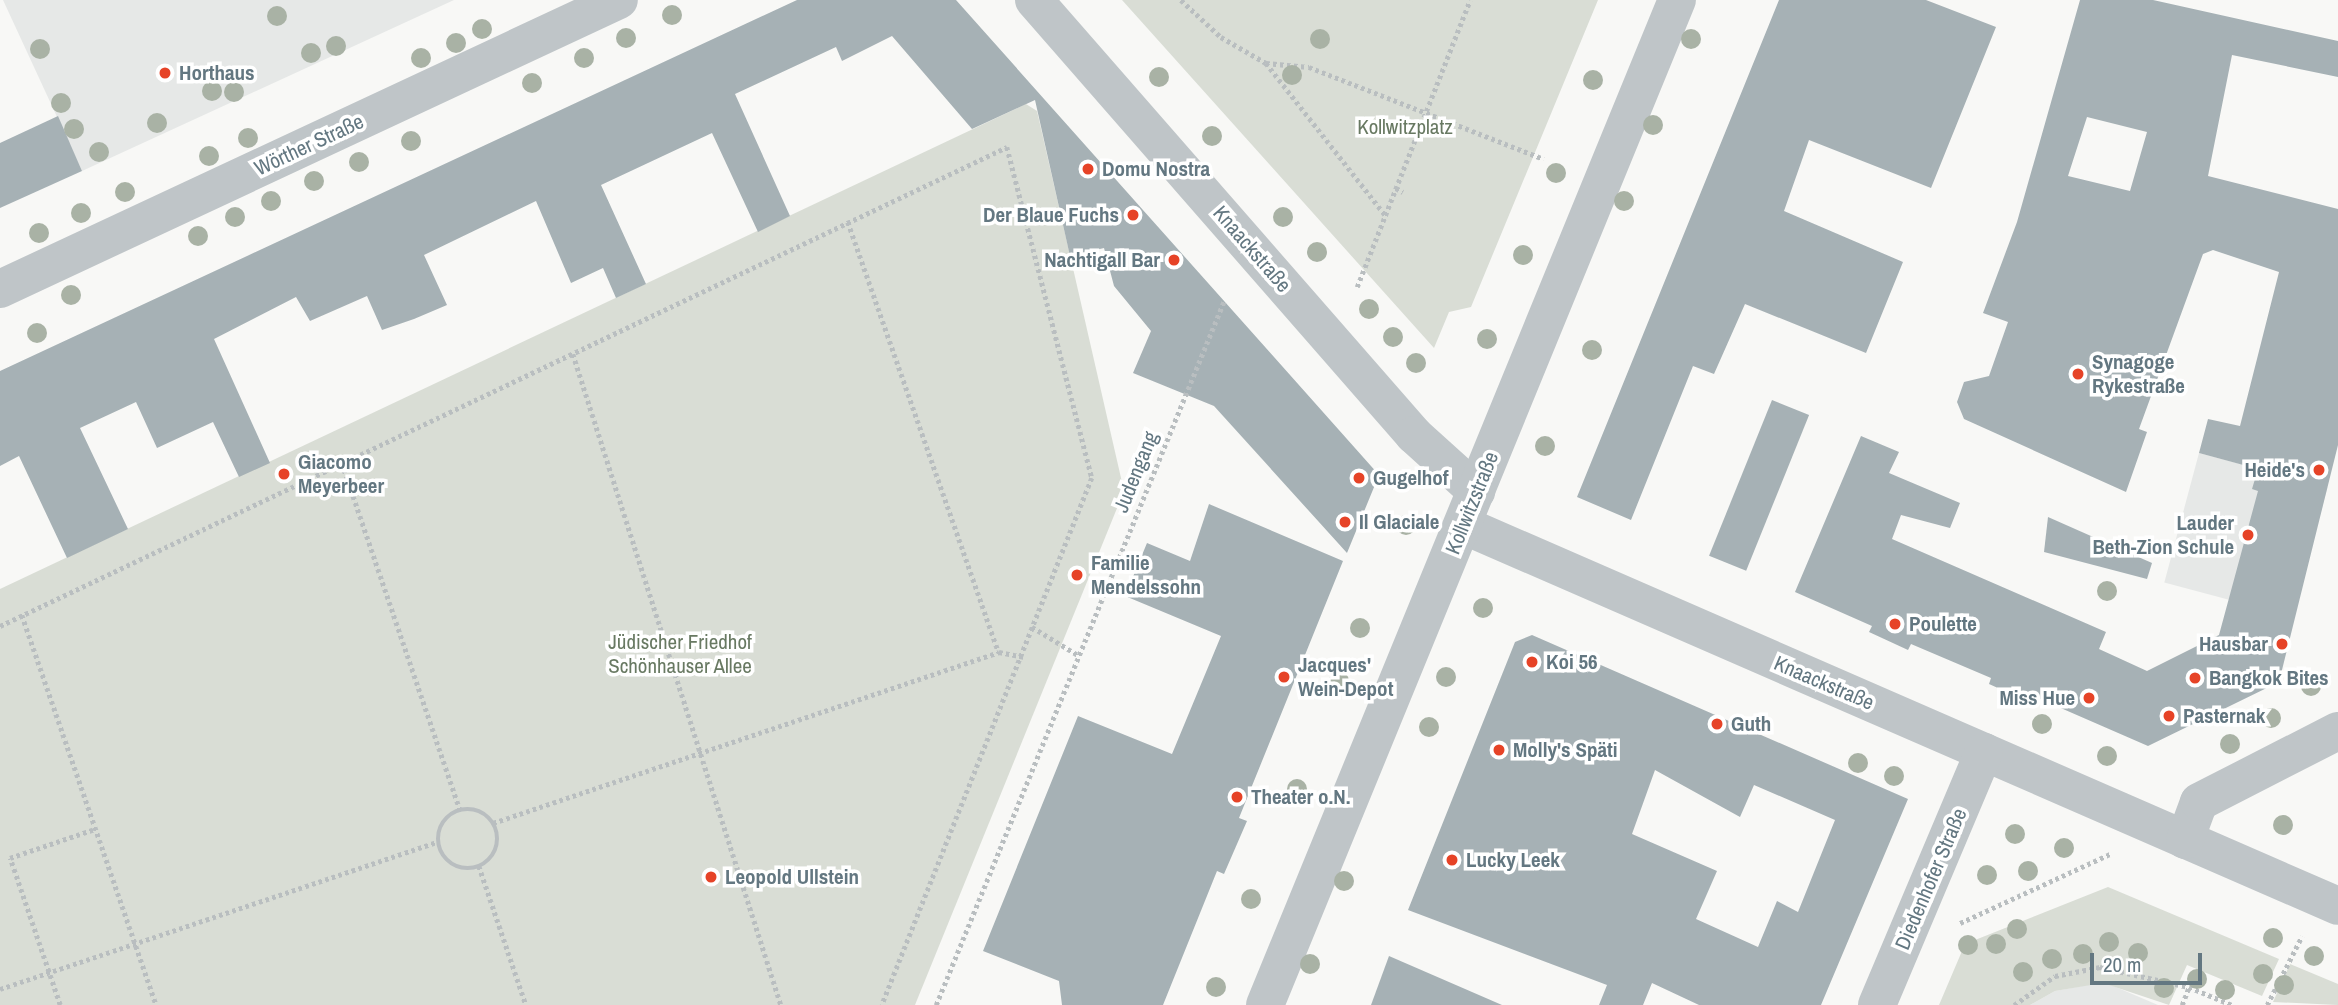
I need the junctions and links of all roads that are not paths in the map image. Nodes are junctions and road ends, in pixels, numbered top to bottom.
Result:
1 (619, 0) edge
2 (1034, 0) edge
3 (1677, 0) edge
4 (0, 289) edge
5 (1470, 508) junction
6 (2338, 731) edge
7 (1984, 752) junction
8 (2185, 841) junction
9 (2338, 906) edge
10 (1265, 1005) edge
11 (1877, 1005) edge

1 - 4 street, Wörther Straße
2 - 5 street, Knaackstraße
3 - 5 street, Kollwitzstraße
5 - 7 street, Knaackstraße
5 - 10 street, Kollwitzstraße
6 - 8 street
7 - 8 street, Knaackstraße
7 - 11 street, Diedenhofer Straße
8 - 9 street, Knaackstraße

